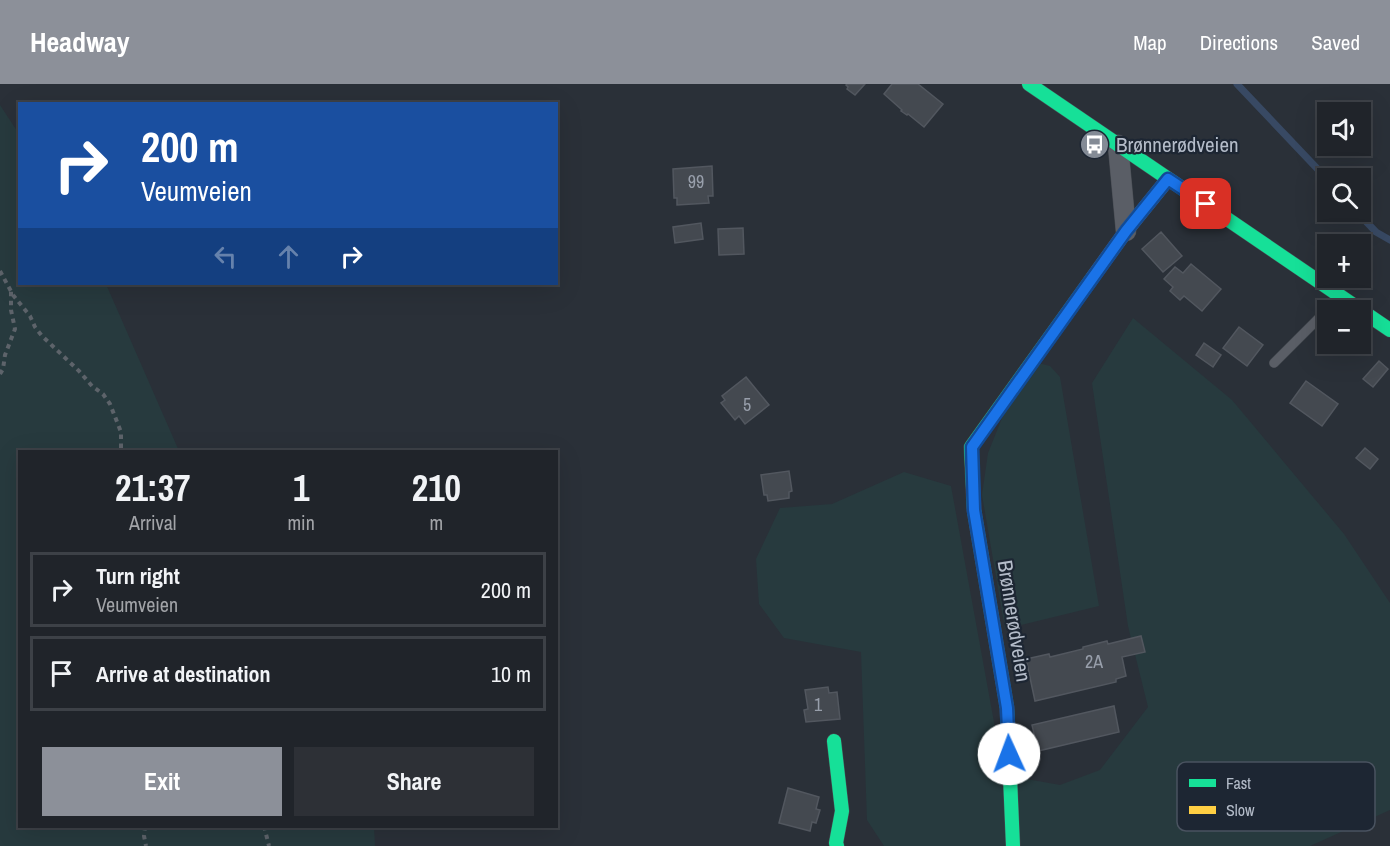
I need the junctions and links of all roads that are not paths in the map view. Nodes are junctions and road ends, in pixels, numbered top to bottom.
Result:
1 (1029, 84) edge
2 (1118, 145) junction
3 (1168, 179) junction
4 (1126, 231) junction
5 (1338, 295) junction
6 (1390, 330) edge
7 (1274, 363) dead end
8 (834, 741) dead end
9 (834, 845) edge
10 (1012, 846) edge

1 - 2 street
2 - 3 street
2 - 4 street
3 - 4 street, Brønnerødveien
3 - 5 street
4 - 10 street, Brønnerødveien
5 - 6 street
5 - 7 lane
8 - 9 street

